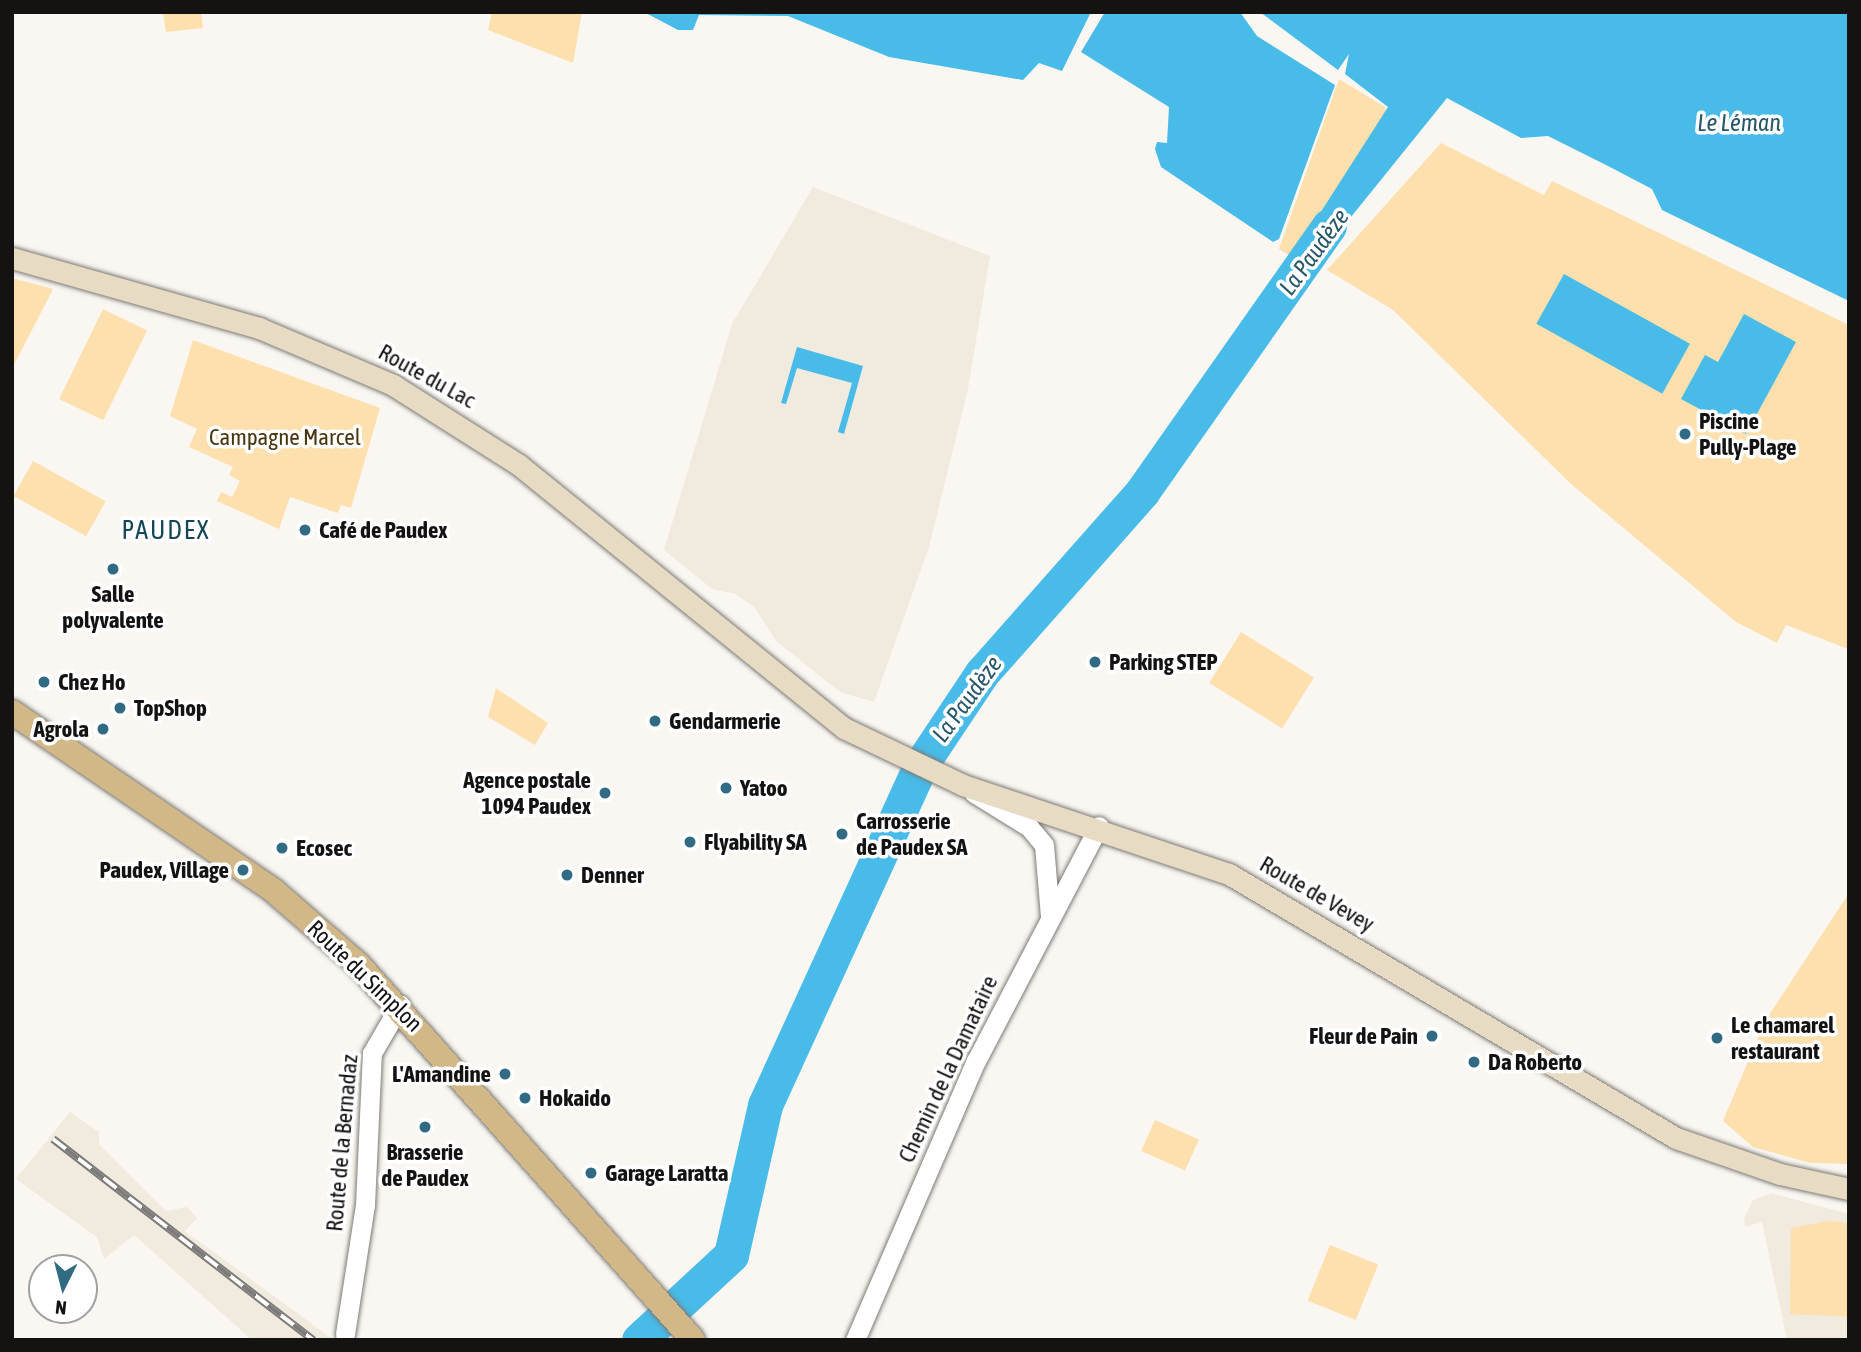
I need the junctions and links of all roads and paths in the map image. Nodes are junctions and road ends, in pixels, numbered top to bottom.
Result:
1 (12, 258) edge
2 (752, 659) joint
3 (12, 712) edge
4 (963, 785) junction
5 (1099, 826) junction
6 (1049, 917) junction
7 (400, 1005) junction
8 (1849, 1189) edge
9 (345, 1334) dead end
10 (690, 1335) edge
11 (855, 1340) edge

1 - 2 main road, Route du Lac
2 - 4 main road, Route de Vevey
3 - 7 main road, Route du Simplon
4 - 5 main road, Route de Vevey
4 - 6 street
5 - 6 street, Chemin de la Damataire
5 - 8 main road, Route de Vevey
6 - 11 street, Chemin de la Damataire
7 - 9 street, Route de la Bernadaz
7 - 10 main road, Route du Simplon

